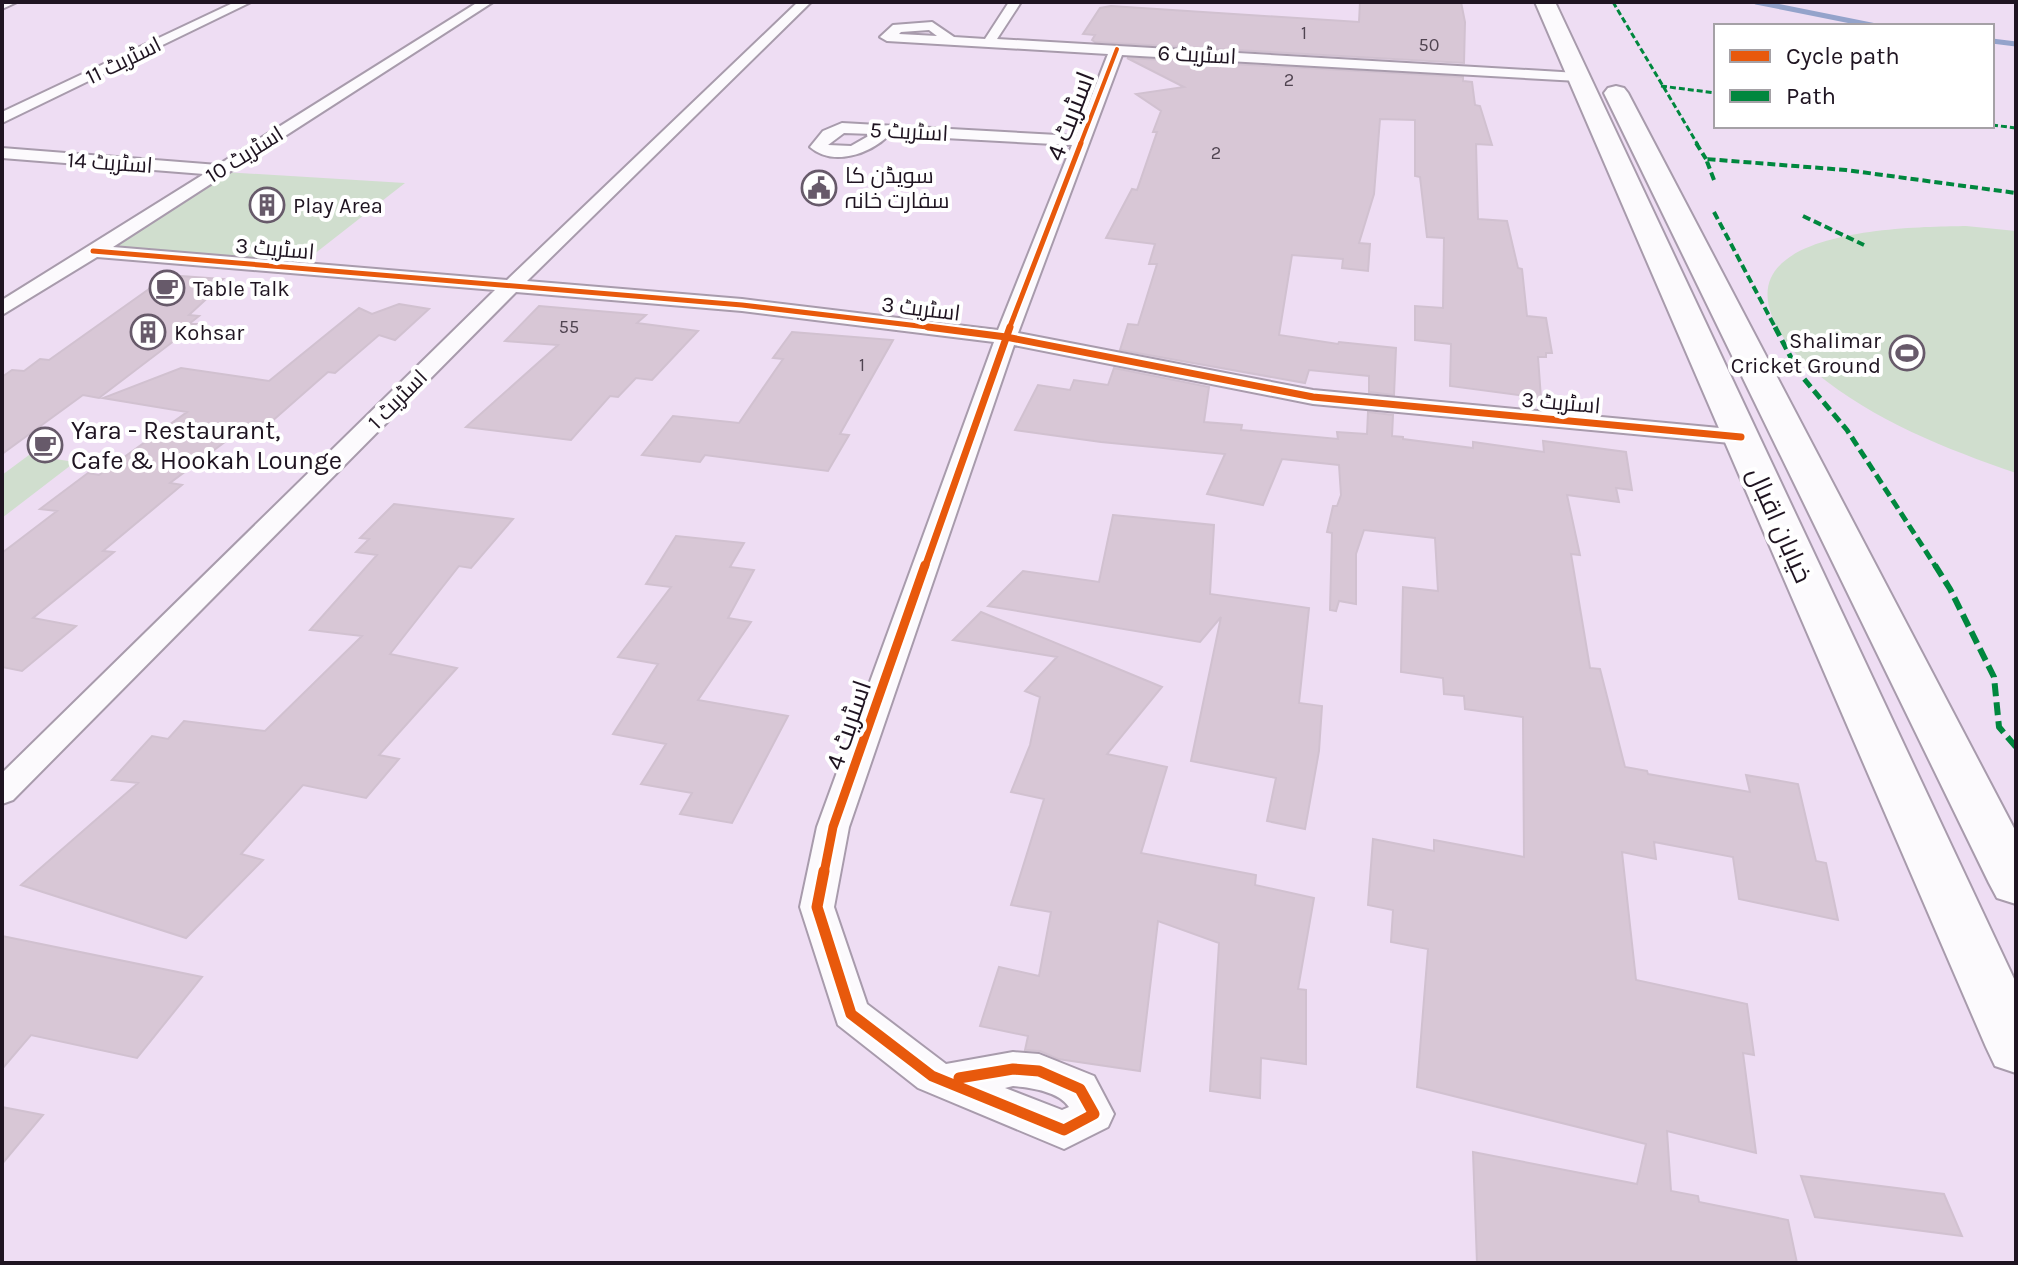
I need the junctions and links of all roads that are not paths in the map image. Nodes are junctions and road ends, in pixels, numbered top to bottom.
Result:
1 (11, 2) edge
2 (245, 2) edge
3 (487, 2) edge
4 (1015, 2) edge
5 (1545, 2) edge
6 (1569, 2) edge
7 (2, 5) edge
8 (794, 6) edge
9 (949, 39) dead end
10 (989, 42) junction
11 (1117, 49) junction
12 (1578, 77) junction
13 (2, 118) edge
14 (884, 131) dead end
15 (1082, 141) junction
16 (2, 153) edge
17 (218, 170) junction
18 (1638, 208) junction
19 (1677, 211) junction
20 (93, 251) junction
21 (512, 285) junction
22 (2, 309) edge
23 (1006, 337) junction
24 (1741, 437) junction
25 (2, 792) edge
26 (2016, 883) edge
27 (2016, 1047) edge
28 (959, 1078) dead end

1 - 7 street
2 - 13 street, اسٹریٹ 11
3 - 17 street, اسٹریٹ 10
4 - 10 street
5 - 12 main road, خیابان اقبال
6 - 19 main road, خیابان اقبال
8 - 21 street, اسٹریٹ 1
9 - 10 street, اسٹریٹ 6
10 - 11 street, اسٹریٹ 6
11 - 12 street, اسٹریٹ 6
11 - 15 street, اسٹریٹ 4
12 - 18 main road, خیابان اقبال
14 - 15 street, اسٹریٹ 5
15 - 23 street, اسٹریٹ 4
16 - 17 street, اسٹریٹ 14
17 - 20 street, اسٹریٹ 10
18 - 19 main road
18 - 24 main road, خیابان اقبال
19 - 26 main road, خیابان اقبال
20 - 21 street, اسٹریٹ 3
20 - 22 street, اسٹریٹ 10
21 - 23 street, اسٹریٹ 3
21 - 25 street, اسٹریٹ 1
23 - 24 street, اسٹریٹ 3
23 - 28 street, اسٹریٹ 4
24 - 27 main road, خیابان اقبال

